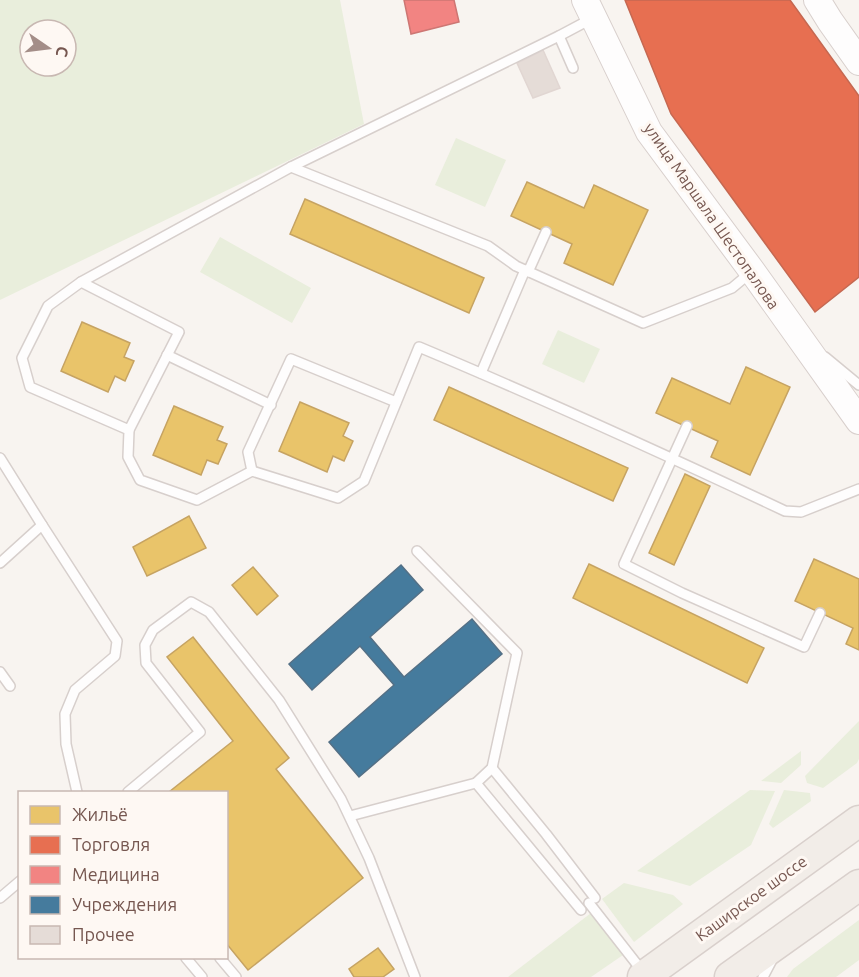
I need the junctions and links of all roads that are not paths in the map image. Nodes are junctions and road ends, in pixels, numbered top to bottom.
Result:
1 (817, 0) edge
2 (589, 9) edge
3 (559, 36) junction
4 (859, 62) edge
5 (573, 68) dead end
6 (291, 167) junction
7 (546, 232) dead end
8 (526, 271) junction
9 (752, 271) junction
10 (81, 282) junction
11 (793, 330) junction
12 (167, 355) junction
13 (481, 373) junction
14 (859, 385) edge
15 (396, 402) junction
16 (271, 405) junction
17 (859, 421) edge
18 (687, 426) dead end
19 (129, 430) junction
20 (0, 458) edge
21 (673, 458) junction
22 (252, 471) junction
23 (859, 489) edge
24 (42, 525) junction
25 (417, 551) dead end
26 (0, 563) edge
27 (820, 613) dead end
28 (0, 672) edge
29 (10, 686) dead end
30 (492, 768) junction
31 (476, 783) junction
32 (77, 791) edge
33 (129, 791) edge
34 (350, 816) junction
35 (859, 820) edge
36 (18, 884) edge
37 (859, 885) edge
38 (0, 898) edge
39 (580, 910) dead end
40 (781, 941) junction
41 (188, 959) edge
42 (222, 959) edge
43 (644, 976) edge
44 (202, 977) edge
45 (236, 977) edge
46 (415, 977) edge
47 (730, 977) edge
48 (763, 977) edge

1 - 4 street
2 - 3 lane
2 - 9 street, улица Маршала Шестопалова
3 - 5 lane
3 - 6 lane
6 - 8 lane
6 - 10 lane
7 - 8 lane
8 - 9 lane
8 - 13 lane
9 - 11 street, улица Маршала Шестопалова
10 - 12 lane
10 - 19 lane
11 - 14 lane
11 - 17 street, улица Маршала Шестопалова
12 - 16 lane
12 - 19 lane
13 - 15 lane
13 - 21 lane
15 - 16 lane
15 - 22 lane
16 - 22 lane
18 - 21 lane
19 - 22 lane
20 - 24 lane
21 - 23 lane
21 - 27 lane
24 - 26 lane
24 - 32 lane
25 - 30 lane
28 - 29 lane
30 - 31 lane
30 - 43 lane
31 - 34 lane
31 - 39 lane
33 - 34 lane
34 - 46 lane
35 - 43 main road, Каширское шоссе
36 - 38 lane
37 - 40 main road
40 - 47 main road
40 - 48 lane
41 - 44 lane
42 - 45 lane

